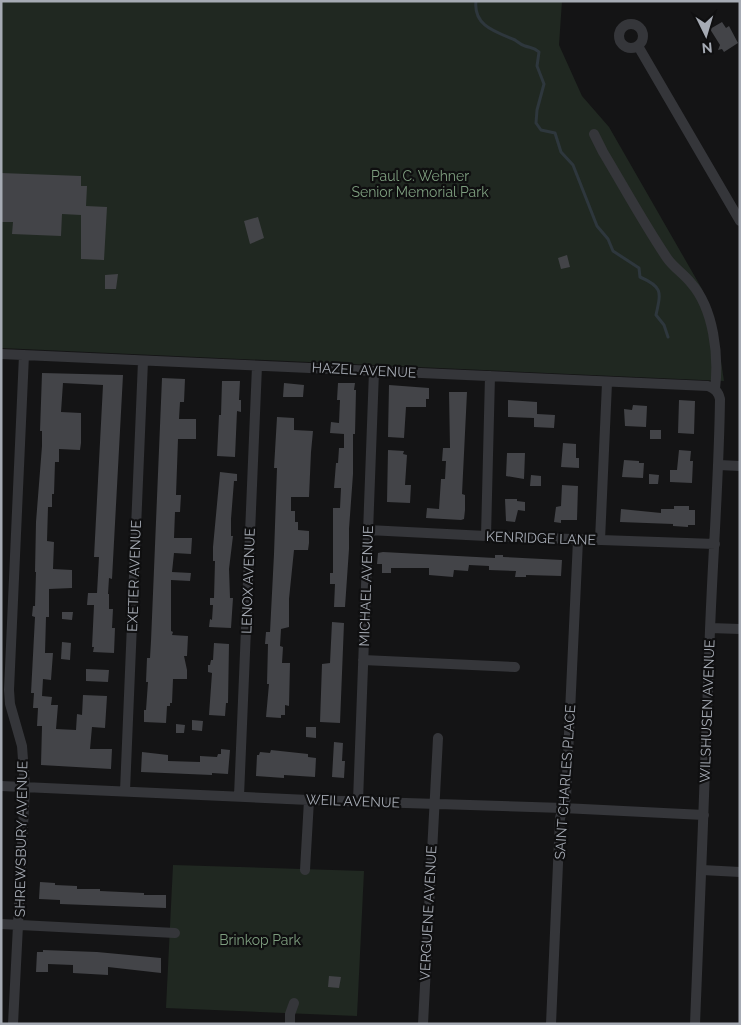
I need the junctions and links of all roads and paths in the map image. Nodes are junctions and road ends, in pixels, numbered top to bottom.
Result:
1 (638, 46) dead end
2 (594, 134) dead end
3 (740, 221) edge
4 (1, 354) edge
5 (24, 355) junction
6 (142, 361) junction
7 (257, 366) junction
8 (374, 371) junction
9 (490, 376) junction
10 (607, 383) junction
11 (715, 389) junction
12 (719, 465) junction
13 (740, 466) edge
14 (368, 530) junction
15 (486, 536) junction
16 (578, 540) junction
17 (600, 540) junction
18 (714, 544) junction
19 (710, 628) junction
20 (740, 629) edge
21 (363, 660) junction
22 (514, 667) dead end
23 (438, 738) dead end
24 (1, 786) edge
25 (25, 787) junction
26 (125, 791) junction
27 (239, 796) junction
28 (309, 800) junction
29 (358, 801) junction
30 (434, 803) junction
31 (563, 808) junction
32 (704, 815) junction
33 (305, 870) dead end
34 (702, 870) junction
35 (740, 872) edge
36 (1, 924) edge
37 (19, 925) junction
38 (175, 933) dead end
39 (294, 1003) dead end
40 (13, 1024) edge
41 (290, 1024) edge
42 (423, 1024) edge
43 (551, 1024) edge
44 (695, 1024) edge

1 - 3 street
2 - 11 street
4 - 5 street, HAZEL AVENUE
5 - 6 street, HAZEL AVENUE
5 - 25 street, SHREWSBURY AVENUE
6 - 7 street, HAZEL AVENUE
6 - 26 street, EXETER AVENUE
7 - 8 street, HAZEL AVENUE
7 - 27 street, LENOX AVENUE
8 - 9 street, HAZEL AVENUE
8 - 14 street, MICHAEL AVENUE
9 - 10 street, HAZEL AVENUE
9 - 15 street
10 - 11 street, HAZEL AVENUE
10 - 17 street
11 - 12 street, WILSHUSEN AVENUE
12 - 13 street
12 - 18 street, WILSHUSEN AVENUE
14 - 15 street, KENRIDGE LANE
14 - 21 street, MICHAEL AVENUE
15 - 16 street, KENRIDGE LANE
16 - 17 street, KENRIDGE LANE
16 - 31 street, SAINT CHARLES PLACE
17 - 18 street, KENRIDGE LANE
18 - 19 street, WILSHUSEN AVENUE
19 - 20 street
19 - 32 street, WILSHUSEN AVENUE
21 - 22 street
21 - 29 street, MICHAEL AVENUE
23 - 30 street, VERGUENE AVENUE
24 - 25 street, WEIL AVENUE
25 - 26 street, WEIL AVENUE
25 - 37 street, SHREWSBURY AVENUE
26 - 27 street, WEIL AVENUE
27 - 28 street, WEIL AVENUE
28 - 29 street, WEIL AVENUE
28 - 33 street
29 - 30 street, WEIL AVENUE
30 - 31 street, WEIL AVENUE
30 - 42 street, VERGUENE AVENUE
31 - 32 street, WEIL AVENUE
31 - 43 street, SAINT CHARLES PLACE
32 - 34 street, WILSHUSEN AVENUE
34 - 35 street
34 - 44 street, WILSHUSEN AVENUE
36 - 37 street
37 - 38 street
37 - 40 street, SHREWSBURY AVENUE
39 - 41 street

